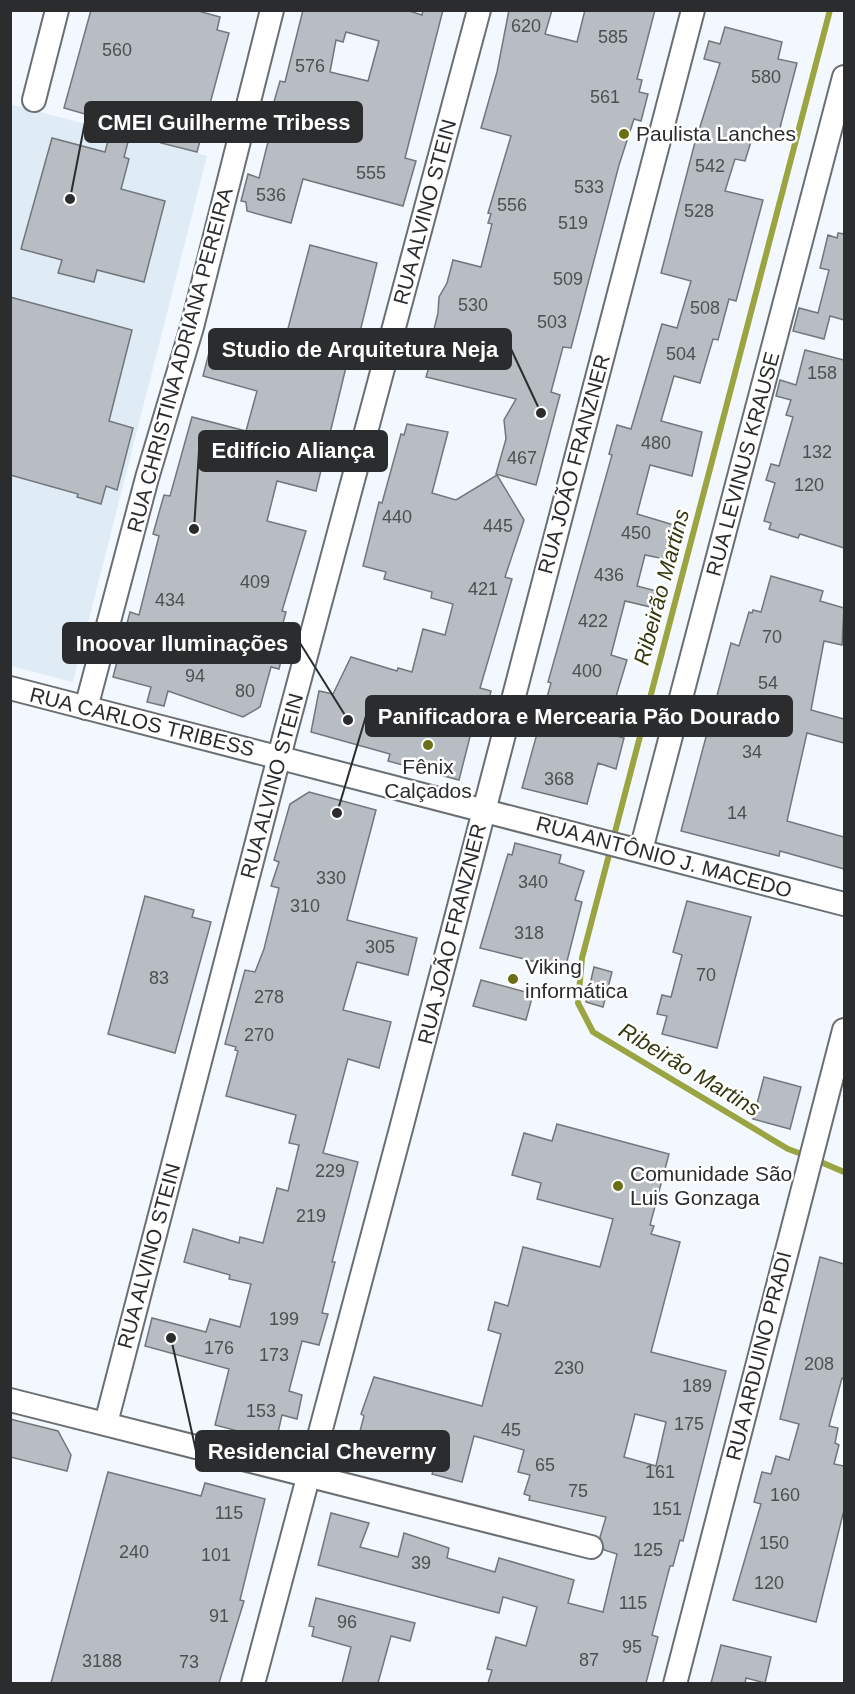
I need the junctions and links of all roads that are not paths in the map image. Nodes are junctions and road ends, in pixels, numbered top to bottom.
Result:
1 (57, 10) edge
2 (272, 10) edge
3 (479, 10) edge
4 (693, 10) edge
5 (844, 77) edge
6 (34, 100) dead end
7 (10, 688) edge
8 (86, 708) junction
9 (279, 757) junction
10 (484, 810) junction
11 (633, 848) junction
12 (844, 904) edge
13 (844, 1030) edge
14 (10, 1400) edge
15 (106, 1423) junction
16 (308, 1475) junction
17 (591, 1547) dead end
18 (253, 1683) edge
19 (675, 1683) edge

1 - 6 street
2 - 8 street, RUA CHRISTINA ADRIANA PEREIRA
3 - 9 street, RUA ALVINO STEIN
4 - 10 street, RUA JOÃO FRANZNER
5 - 11 street, RUA LEVINUS KRAUSE
7 - 8 street, RUA CARLOS TRIBESS
8 - 9 street, RUA CARLOS TRIBESS
9 - 10 street, RUA CARLOS TRIBESS
9 - 15 street, RUA ALVINO STEIN
10 - 11 street, RUA ANTÔNIO J. MACEDO
10 - 16 street, RUA JOÃO FRANZNER
11 - 12 street, RUA ANTÔNIO J. MACEDO
13 - 19 street, RUA ARDUINO PRADI
14 - 15 street
15 - 16 street
16 - 17 street
16 - 18 street, RUA JOÃO FRANZNER

